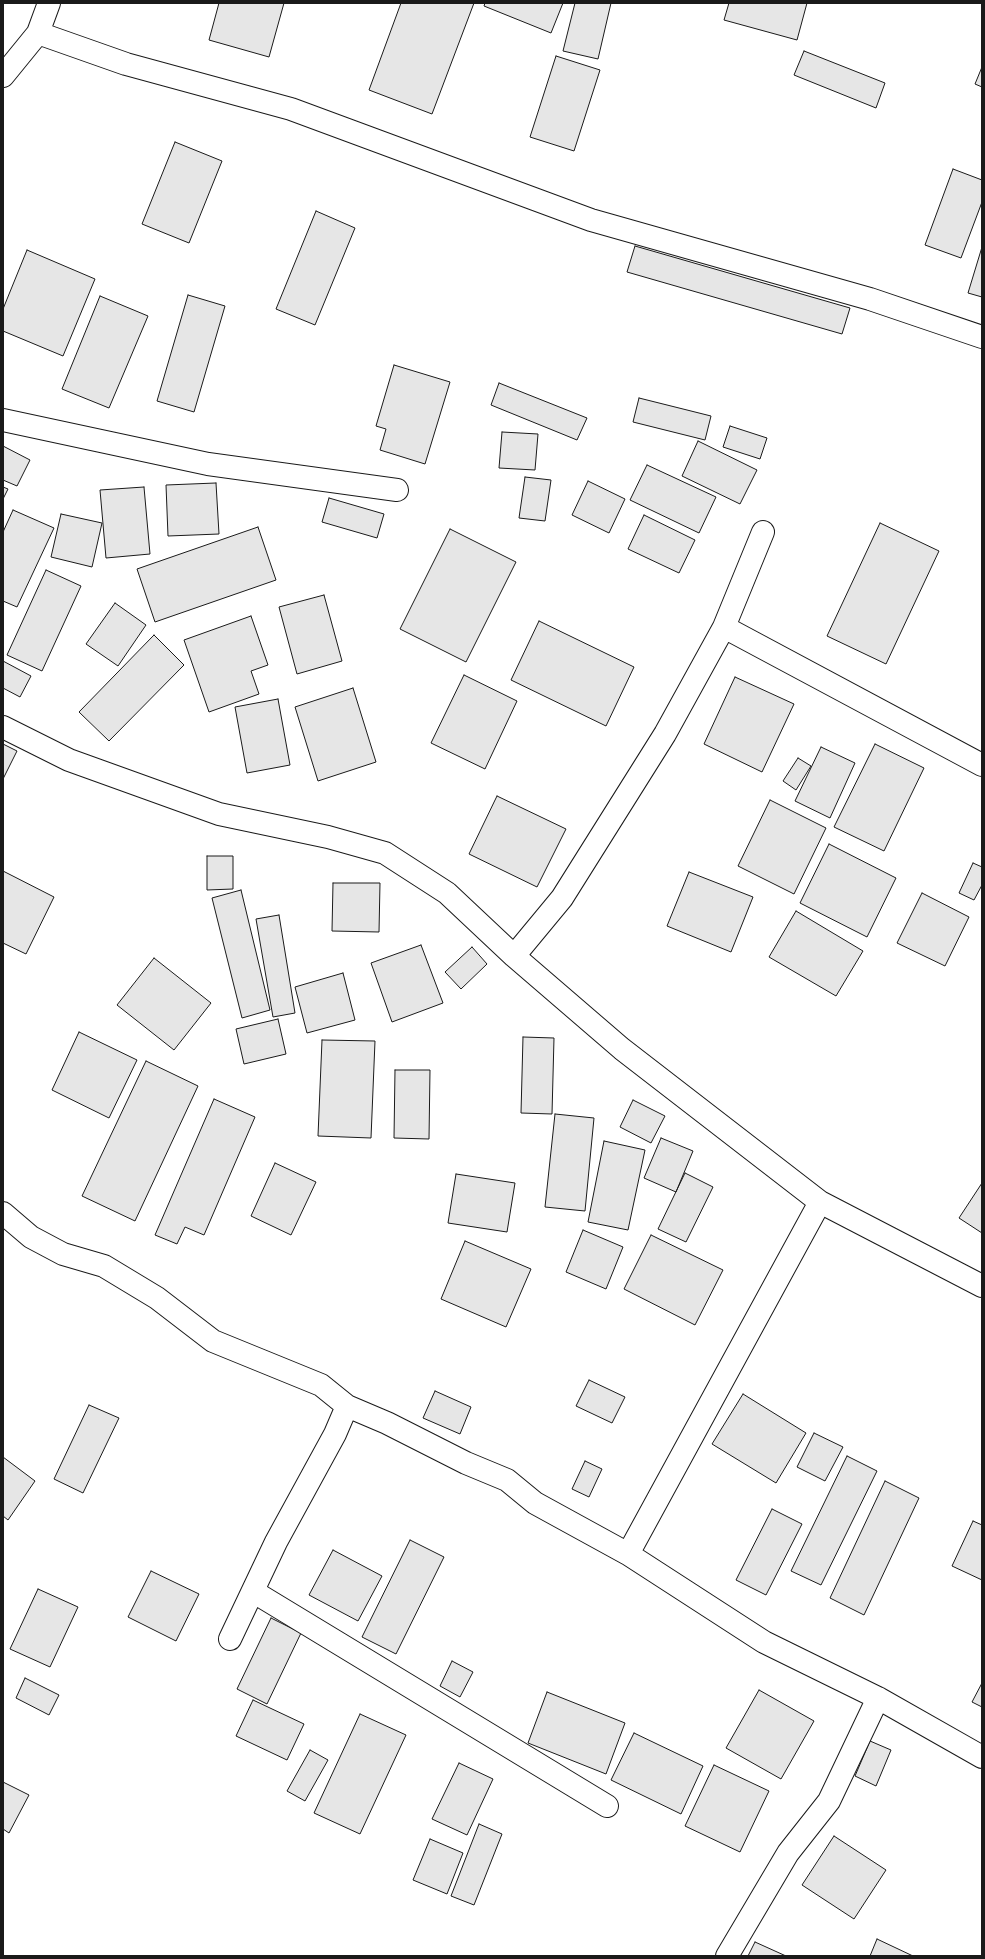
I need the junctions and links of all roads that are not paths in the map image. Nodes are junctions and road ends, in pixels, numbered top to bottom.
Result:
1 (49, 3) edge
2 (38, 33) junction
3 (3, 76) edge
4 (982, 337) edge
5 (3, 420) edge
6 (397, 490) dead end
7 (763, 532) dead end
8 (724, 627) junction
9 (3, 727) edge
10 (982, 765) edge
11 (514, 956) junction
12 (820, 1202) junction
13 (3, 1213) edge
14 (982, 1286) edge
15 (347, 1406) junction
16 (628, 1554) junction
17 (254, 1592) junction
18 (230, 1639) dead end
19 (878, 1698) junction
20 (982, 1757) edge
21 (607, 1806) dead end
22 (727, 1956) edge

1 - 2 street
2 - 3 street
2 - 4 street
5 - 6 street
7 - 8 street
8 - 10 street
8 - 11 street
9 - 11 street
11 - 12 street
12 - 14 street
12 - 16 street
13 - 15 street
15 - 16 street
15 - 17 street
16 - 19 street
17 - 18 street
17 - 21 street
19 - 20 street
19 - 22 street

